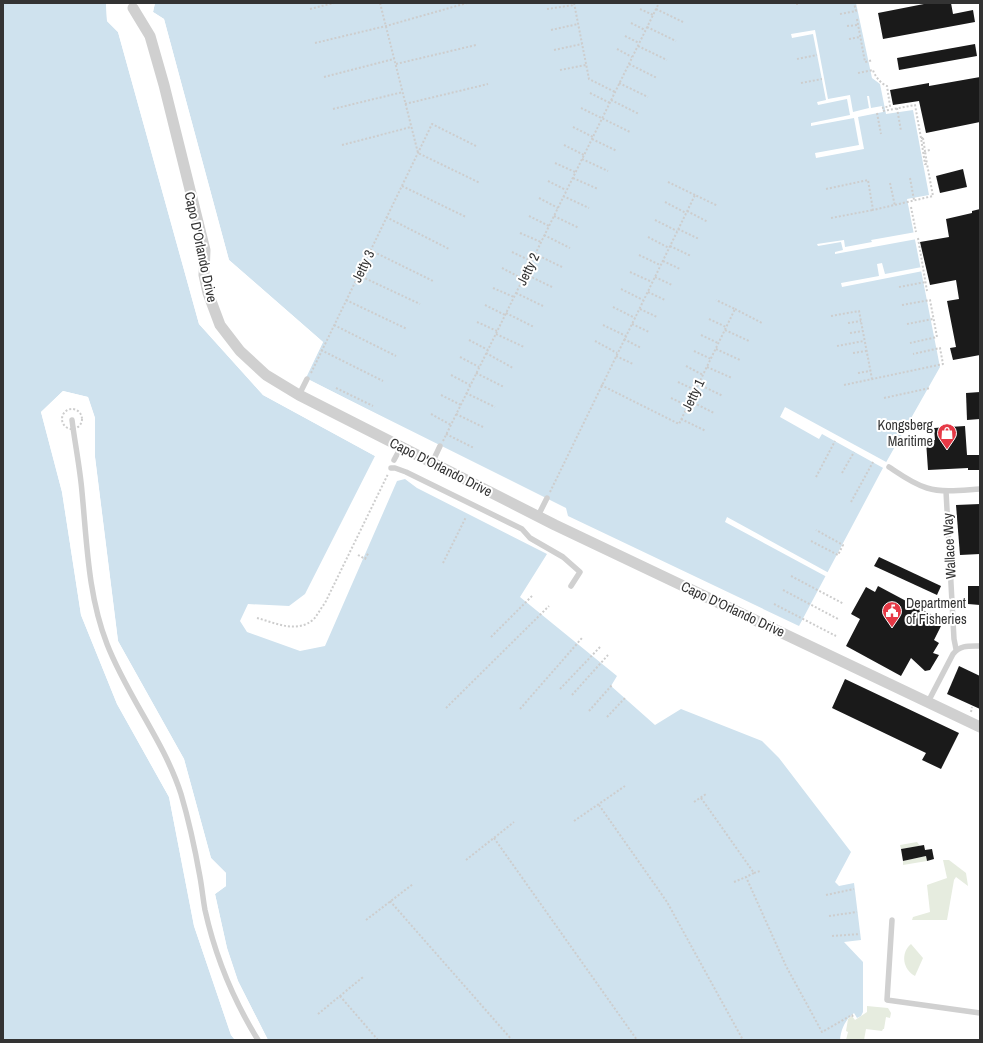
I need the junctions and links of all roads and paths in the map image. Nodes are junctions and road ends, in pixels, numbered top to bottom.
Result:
1 (334, 3) edge
2 (380, 3) edge
3 (467, 3) edge
4 (659, 3) edge
5 (854, 3) edge
6 (574, 4) edge
7 (133, 8) dead end
8 (310, 8) dead end
9 (547, 9) dead end
10 (640, 9) dead end
11 (656, 9) junction
12 (840, 14) dead end
13 (653, 15) junction
14 (857, 19) dead end
15 (683, 22) dead end
16 (631, 23) dead end
17 (578, 24) junction
18 (858, 25) junction
19 (386, 26) junction
20 (647, 26) junction
21 (847, 26) dead end
22 (551, 30) dead end
23 (645, 30) junction
24 (625, 36) dead end
25 (860, 37) junction
26 (849, 39) dead end
27 (676, 41) dead end
28 (315, 43) dead end
29 (582, 44) junction
30 (638, 44) junction
31 (476, 45) dead end
32 (617, 49) dead end
33 (554, 50) dead end
34 (818, 55) dead end
35 (632, 58) junction
36 (394, 59) junction
37 (797, 59) dead end
38 (667, 60) dead end
39 (874, 60) dead end
40 (396, 64) junction
41 (629, 64) junction
42 (586, 65) junction
43 (560, 70) dead end
44 (858, 72) dead end
45 (324, 77) dead end
46 (657, 78) dead end
47 (822, 78) dead end
48 (801, 82) dead end
49 (619, 83) junction
50 (488, 84) dead end
51 (403, 92) junction
52 (615, 92) junction
53 (590, 93) dead end
54 (648, 97) dead end
55 (610, 102) junction
56 (405, 104) junction
57 (582, 108) dead end
58 (882, 108) dead end
59 (897, 108) junction
60 (333, 109) dead end
61 (883, 111) dead end
62 (877, 113) dead end
63 (638, 114) dead end
64 (602, 118) junction
65 (411, 127) junction
66 (573, 127) dead end
67 (901, 131) dead end
68 (630, 132) dead end
69 (880, 134) dead end
70 (592, 138) junction
71 (921, 138) junction
72 (342, 145) dead end
73 (564, 145) dead end
74 (476, 146) dead end
75 (930, 150) dead end
76 (617, 151) dead end
77 (925, 151) junction
78 (418, 153) junction
79 (584, 155) junction
80 (582, 159) junction
81 (555, 163) dead end
82 (927, 164) junction
83 (608, 171) dead end
84 (575, 172) junction
85 (573, 178) junction
86 (910, 178) dead end
87 (548, 181) dead end
88 (668, 182) dead end
89 (480, 183) dead end
90 (890, 183) dead end
91 (402, 186) junction
92 (826, 189) dead end
93 (566, 190) junction
94 (598, 190) dead end
95 (695, 195) junction
96 (563, 196) junction
97 (538, 198) dead end
98 (914, 200) junction
99 (665, 202) dead end
100 (718, 206) dead end
101 (895, 206) junction
102 (911, 207) dead end
103 (558, 208) junction
104 (589, 208) dead end
105 (873, 210) junction
106 (687, 212) junction
107 (466, 216) dead end
108 (529, 216) dead end
109 (554, 216) junction
110 (386, 217) junction
111 (831, 218) dead end
112 (655, 220) dead end
113 (708, 222) dead end
114 (549, 226) junction
115 (579, 228) dead end
116 (678, 230) junction
117 (520, 232) dead end
118 (916, 232) dead end
119 (544, 235) junction
120 (648, 237) dead end
121 (918, 238) dead end
122 (699, 239) dead end
123 (541, 242) junction
124 (670, 247) junction
125 (570, 248) dead end
126 (449, 249) dead end
127 (370, 250) junction
128 (512, 252) dead end
129 (535, 254) junction
130 (639, 255) dead end
131 (691, 256) dead end
132 (531, 261) junction
133 (662, 261) junction
134 (660, 265) junction
135 (562, 267) dead end
136 (502, 268) dead end
137 (680, 269) dead end
138 (630, 272) dead end
139 (525, 274) junction
140 (358, 275) junction
141 (655, 277) junction
142 (523, 279) junction
143 (433, 281) dead end
144 (652, 282) junction
145 (926, 282) junction
146 (672, 285) dead end
147 (552, 287) dead end
148 (898, 287) dead end
149 (493, 288) dead end
150 (621, 289) dead end
151 (928, 291) dead end
152 (648, 292) junction
153 (516, 293) junction
154 (514, 297) junction
155 (346, 300) junction
156 (643, 300) junction
157 (664, 300) dead end
158 (716, 300) dead end
159 (420, 304) dead end
160 (485, 305) dead end
161 (902, 305) dead end
162 (543, 306) dead end
163 (613, 307) dead end
164 (639, 308) junction
165 (735, 310) junction
166 (505, 314) junction
167 (831, 316) dead end
168 (656, 317) dead end
169 (635, 318) junction
170 (933, 318) junction
171 (709, 319) dead end
172 (860, 321) junction
173 (478, 322) dead end
174 (762, 322) dead end
175 (848, 323) dead end
176 (334, 324) junction
177 (632, 324) junction
178 (907, 324) dead end
179 (603, 325) dead end
180 (534, 327) dead end
181 (726, 328) junction
182 (408, 329) dead end
183 (862, 331) junction
184 (496, 332) junction
185 (649, 332) dead end
186 (850, 333) dead end
187 (701, 335) dead end
188 (626, 336) junction
189 (624, 339) junction
190 (469, 340) dead end
191 (595, 341) dead end
192 (749, 341) dead end
193 (864, 341) junction
194 (718, 343) junction
195 (910, 343) dead end
196 (837, 346) dead end
197 (524, 347) dead end
198 (641, 348) dead end
199 (716, 349) junction
200 (321, 350) junction
201 (488, 350) junction
202 (694, 351) dead end
203 (866, 351) junction
204 (486, 353) junction
205 (853, 353) dead end
206 (617, 354) junction
207 (913, 354) dead end
208 (396, 356) dead end
209 (460, 357) dead end
210 (711, 359) junction
211 (740, 360) dead end
212 (633, 364) dead end
213 (686, 366) dead end
214 (707, 366) junction
215 (479, 367) junction
216 (513, 368) dead end
217 (870, 371) junction
218 (476, 373) junction
219 (858, 373) dead end
220 (703, 374) junction
221 (451, 375) dead end
222 (732, 378) dead end
223 (307, 379) joint
224 (872, 379) junction
225 (383, 381) dead end
226 (678, 382) dead end
227 (698, 384) junction
228 (470, 385) junction
229 (602, 385) junction
230 (844, 385) dead end
231 (504, 387) dead end
232 (336, 388) dead end
233 (930, 388) dead end
234 (695, 390) junction
235 (466, 393) junction
236 (299, 395) junction
237 (441, 395) dead end
238 (723, 396) dead end
239 (671, 398) dead end
240 (884, 398) dead end
241 (690, 401) junction
242 (460, 405) junction
243 (373, 406) dead end
244 (688, 406) junction
245 (495, 407) dead end
246 (714, 413) dead end
247 (431, 414) dead end
248 (456, 414) junction
249 (681, 419) junction
250 (72, 420) dead end
251 (451, 425) junction
252 (898, 425) dead end
253 (483, 427) dead end
254 (706, 431) dead end
255 (909, 431) dead end
256 (446, 434) junction
257 (835, 441) dead end
258 (440, 446) joint
259 (401, 447) junction
260 (474, 448) dead end
261 (854, 452) dead end
262 (394, 460) dead end
263 (432, 462) junction
264 (873, 462) dead end
265 (889, 467) dead end
266 (391, 468) joint
267 (842, 473) dead end
268 (816, 477) dead end
269 (980, 489) edge
270 (946, 491) junction
271 (547, 498) joint
272 (851, 502) dead end
273 (538, 516) junction
274 (466, 517) dead end
275 (816, 530) dead end
276 (811, 541) dead end
277 (369, 552) dead end
278 (358, 555) dead end
279 (443, 563) dead end
280 (791, 576) dead end
281 (571, 586) dead end
282 (783, 590) dead end
283 (533, 596) dead end
284 (774, 604) dead end
285 (844, 604) dead end
286 (549, 606) dead end
287 (257, 618) dead end
288 (838, 619) dead end
289 (836, 636) dead end
290 (491, 637) dead end
291 (582, 638) dead end
292 (601, 646) dead end
293 (980, 646) edge
294 (956, 649) junction
295 (608, 655) dead end
296 (612, 685) dead end
297 (560, 689) dead end
298 (572, 696) dead end
299 (626, 697) dead end
300 (928, 702) junction
301 (446, 708) dead end
302 (520, 709) dead end
303 (589, 711) dead end
304 (607, 718) dead end
305 (980, 727) edge
306 (625, 786) dead end
307 (706, 794) dead end
308 (701, 798) junction
309 (694, 802) dead end
310 (599, 804) junction
311 (514, 822) dead end
312 (574, 822) dead end
313 (494, 838) junction
314 (466, 860) dead end
315 (760, 871) dead end
316 (754, 873) junction
317 (746, 877) junction
318 (734, 882) dead end
319 (413, 884) dead end
320 (854, 889) dead end
321 (826, 895) dead end
322 (390, 901) junction
323 (857, 912) dead end
324 (829, 916) dead end
325 (366, 920) dead end
326 (892, 920) dead end
327 (860, 934) dead end
328 (832, 936) dead end
329 (363, 977) dead end
330 (340, 996) junction
331 (980, 1013) edge
332 (318, 1014) dead end
333 (854, 1017) dead end
334 (258, 1040) edge
335 (378, 1040) edge
336 (512, 1040) edge
337 (637, 1040) edge
338 (743, 1040) edge

1 - 8 path
2 - 19 path
3 - 19 path
4 - 11 path, Jetty 2
5 - 12 path
6 - 9 path
6 - 17 path
7 - 236 street, Capo D'Orlando Drive
10 - 13 path
11 - 13 path, Jetty 2
11 - 15 path
13 - 20 path, Jetty 2
14 - 18 path
16 - 23 path
17 - 22 path
17 - 29 path
18 - 21 path
18 - 25 path
19 - 28 path
19 - 36 path
20 - 23 path, Jetty 2
20 - 27 path
23 - 30 path, Jetty 2
24 - 30 path
25 - 26 path
25 - 39 path
29 - 33 path
29 - 42 path
30 - 35 path, Jetty 2
30 - 38 path
31 - 40 path
32 - 35 path
34 - 37 path
35 - 41 path, Jetty 2
36 - 40 path
36 - 45 path
40 - 51 path
41 - 46 path
41 - 49 path, Jetty 2
42 - 43 path
42 - 52 path
44 - 58 path
47 - 48 path
49 - 52 path, Jetty 2
49 - 54 path
50 - 56 path
51 - 56 path
51 - 60 path
52 - 55 path, Jetty 2
53 - 55 path
55 - 63 path
55 - 64 path, Jetty 2
56 - 65 path
57 - 64 path
59 - 61 path
59 - 67 path
59 - 71 path
62 - 69 path
64 - 68 path
64 - 70 path, Jetty 2
65 - 72 path
65 - 78 path
66 - 70 path
70 - 76 path
70 - 79 path, Jetty 2
71 - 77 path
71 - 82 path
73 - 79 path
74 - 78 path, Jetty 3
75 - 77 path
77 - 82 path
78 - 89 path
78 - 91 path, Jetty 3
79 - 80 path, Jetty 2
80 - 83 path
80 - 84 path, Jetty 2
81 - 84 path
82 - 98 path
84 - 85 path, Jetty 2
85 - 93 path, Jetty 2
85 - 94 path
86 - 98 path
87 - 93 path
88 - 95 path
90 - 101 path
91 - 107 path
91 - 110 path, Jetty 3
92 - 105 path
93 - 96 path, Jetty 2
95 - 100 path
95 - 106 path
96 - 103 path, Jetty 2
96 - 104 path
97 - 103 path
98 - 101 path
99 - 106 path
101 - 105 path
102 - 118 path
103 - 109 path, Jetty 2
105 - 111 path
106 - 113 path
106 - 116 path
108 - 114 path
109 - 114 path, Jetty 2
109 - 115 path
110 - 126 path
110 - 127 path, Jetty 3
112 - 116 path
114 - 119 path, Jetty 2
116 - 122 path
116 - 124 path
117 - 123 path
119 - 123 path, Jetty 2
119 - 125 path
120 - 124 path
121 - 145 path
123 - 129 path, Jetty 2
124 - 131 path
124 - 133 path
127 - 140 path, Jetty 3
127 - 143 path
128 - 132 path
129 - 132 path, Jetty 2
129 - 135 path
130 - 134 path
132 - 139 path, Jetty 2
133 - 134 path
133 - 137 path
134 - 141 path
136 - 142 path
138 - 144 path
139 - 142 path, Jetty 2
139 - 147 path
140 - 155 path, Jetty 3
140 - 159 path
141 - 144 path
141 - 146 path
142 - 153 path, Jetty 2
144 - 152 path
145 - 148 path
145 - 151 path
149 - 154 path
150 - 156 path
152 - 156 path
152 - 157 path
153 - 154 path, Jetty 2
153 - 162 path
154 - 166 path, Jetty 2
155 - 176 path, Jetty 3
155 - 182 path
156 - 164 path
158 - 165 path
160 - 166 path
161 - 170 path
163 - 169 path
164 - 168 path
164 - 169 path
165 - 174 path
165 - 181 path, Jetty 1
166 - 180 path
166 - 184 path, Jetty 2
167 - 172 path
169 - 177 path
170 - 178 path
170 - 195 path
171 - 181 path
172 - 175 path
172 - 183 path
173 - 184 path
176 - 200 path, Jetty 3
176 - 208 path
177 - 185 path
177 - 188 path
179 - 188 path
181 - 192 path
181 - 194 path, Jetty 1
183 - 186 path
183 - 193 path
184 - 197 path
184 - 201 path, Jetty 2
187 - 194 path
188 - 189 path
189 - 198 path
189 - 206 path
190 - 201 path
191 - 206 path
193 - 196 path
193 - 203 path
194 - 199 path, Jetty 1
199 - 210 path, Jetty 1
199 - 211 path
200 - 223 path, Jetty 3
200 - 225 path
201 - 204 path, Jetty 2
202 - 210 path
203 - 205 path
203 - 217 path
204 - 215 path, Jetty 2
204 - 216 path
206 - 212 path
206 - 229 path
207 - 224 path
209 - 215 path
210 - 214 path, Jetty 1
213 - 220 path
214 - 220 path, Jetty 1
214 - 222 path
215 - 218 path, Jetty 2
217 - 219 path
217 - 224 path
218 - 228 path, Jetty 2
218 - 231 path
220 - 227 path, Jetty 1
221 - 228 path
223 - 236 lane
224 - 230 path
226 - 234 path
227 - 234 path, Jetty 1
227 - 238 path
228 - 235 path, Jetty 2
229 - 249 path, Jetty 1
229 - 271 path
232 - 243 path
233 - 240 path
234 - 241 path, Jetty 1
235 - 242 path, Jetty 2
235 - 245 path
236 - 259 street, Capo D'Orlando Drive
237 - 242 path
239 - 244 path
241 - 244 path, Jetty 1
241 - 246 path
242 - 248 path, Jetty 2
244 - 249 path, Jetty 1
247 - 251 path
248 - 251 path, Jetty 2
248 - 253 path
249 - 254 path
250 - 334 lane
251 - 256 path, Jetty 2
252 - 255 path
256 - 258 path, Jetty 2
256 - 260 path
257 - 268 path
258 - 263 lane
259 - 262 lane
259 - 263 street, Capo D'Orlando Drive
261 - 267 path
263 - 273 street, Capo D'Orlando Drive
264 - 272 path
265 - 270 lane
266 - 281 lane
266 - 287 path
269 - 270 lane
270 - 294 lane, Wallace Way
271 - 273 lane
273 - 300 street, Capo D'Orlando Drive
274 - 279 path
275 - 276 path
277 - 278 path
280 - 285 path
282 - 288 path
283 - 290 path
284 - 289 path
286 - 301 path
291 - 302 path
292 - 297 path
293 - 294 lane
294 - 300 lane
295 - 298 path
296 - 303 path
299 - 304 path
300 - 305 street, Capo D'Orlando Drive
306 - 310 path
307 - 308 path
308 - 309 path
308 - 316 path
310 - 312 path
310 - 338 path
311 - 313 path
313 - 314 path
313 - 337 path
315 - 316 path
316 - 317 path
317 - 318 path
317 - 333 path
319 - 322 path
320 - 321 path
322 - 325 path
322 - 336 path
323 - 324 path
326 - 331 lane
327 - 328 path
329 - 330 path
330 - 332 path
330 - 335 path

